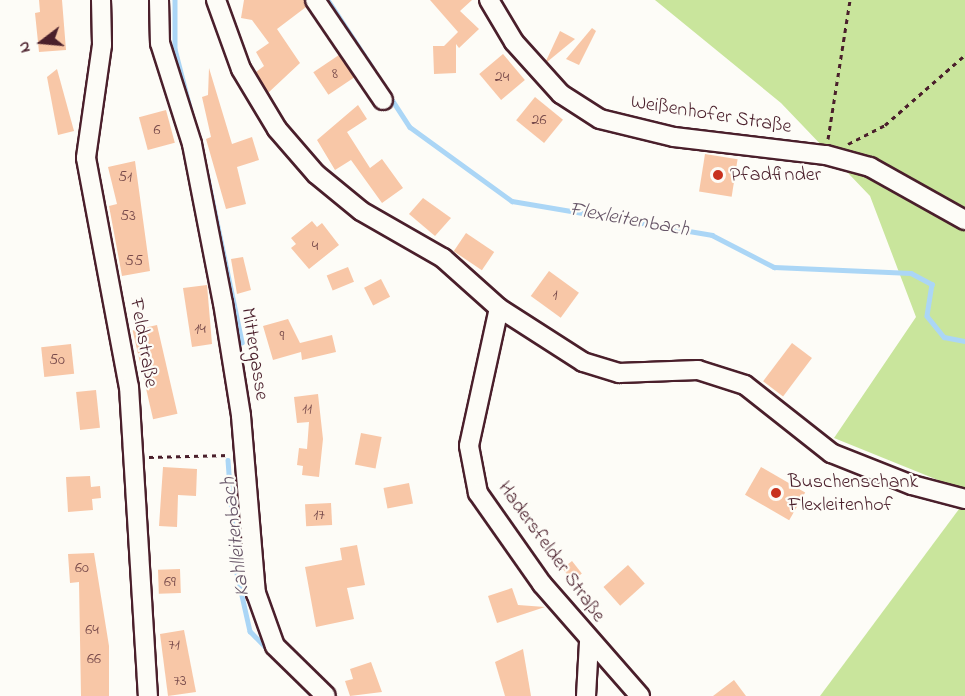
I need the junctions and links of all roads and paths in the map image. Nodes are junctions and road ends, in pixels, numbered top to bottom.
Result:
1 (101, 0) edge
2 (159, 0) edge
3 (216, 0) edge
4 (315, 0) edge
5 (489, 0) edge
6 (850, 0) edge
7 (965, 55) edge
8 (383, 100) dead end
9 (830, 156) junction
10 (965, 219) edge
11 (499, 308) junction
12 (242, 455) junction
13 (133, 458) junction
14 (965, 499) edge
15 (589, 642) junction
16 (148, 696) edge
17 (326, 696) edge
18 (586, 696) edge
19 (640, 696) edge

1 - 13 street, Feldstraße
2 - 12 street, Mittergasse
3 - 11 street
4 - 8 street
5 - 9 street, Weißenhofer Straße
6 - 9 path
7 - 9 path
9 - 10 street, Weißenhofer Straße
11 - 14 street
11 - 15 street, Hadersfelder Straße
12 - 13 path
12 - 17 street, Mittergasse
13 - 16 street, Feldstraße
15 - 18 street
15 - 19 street, Hadersfelder Straße

